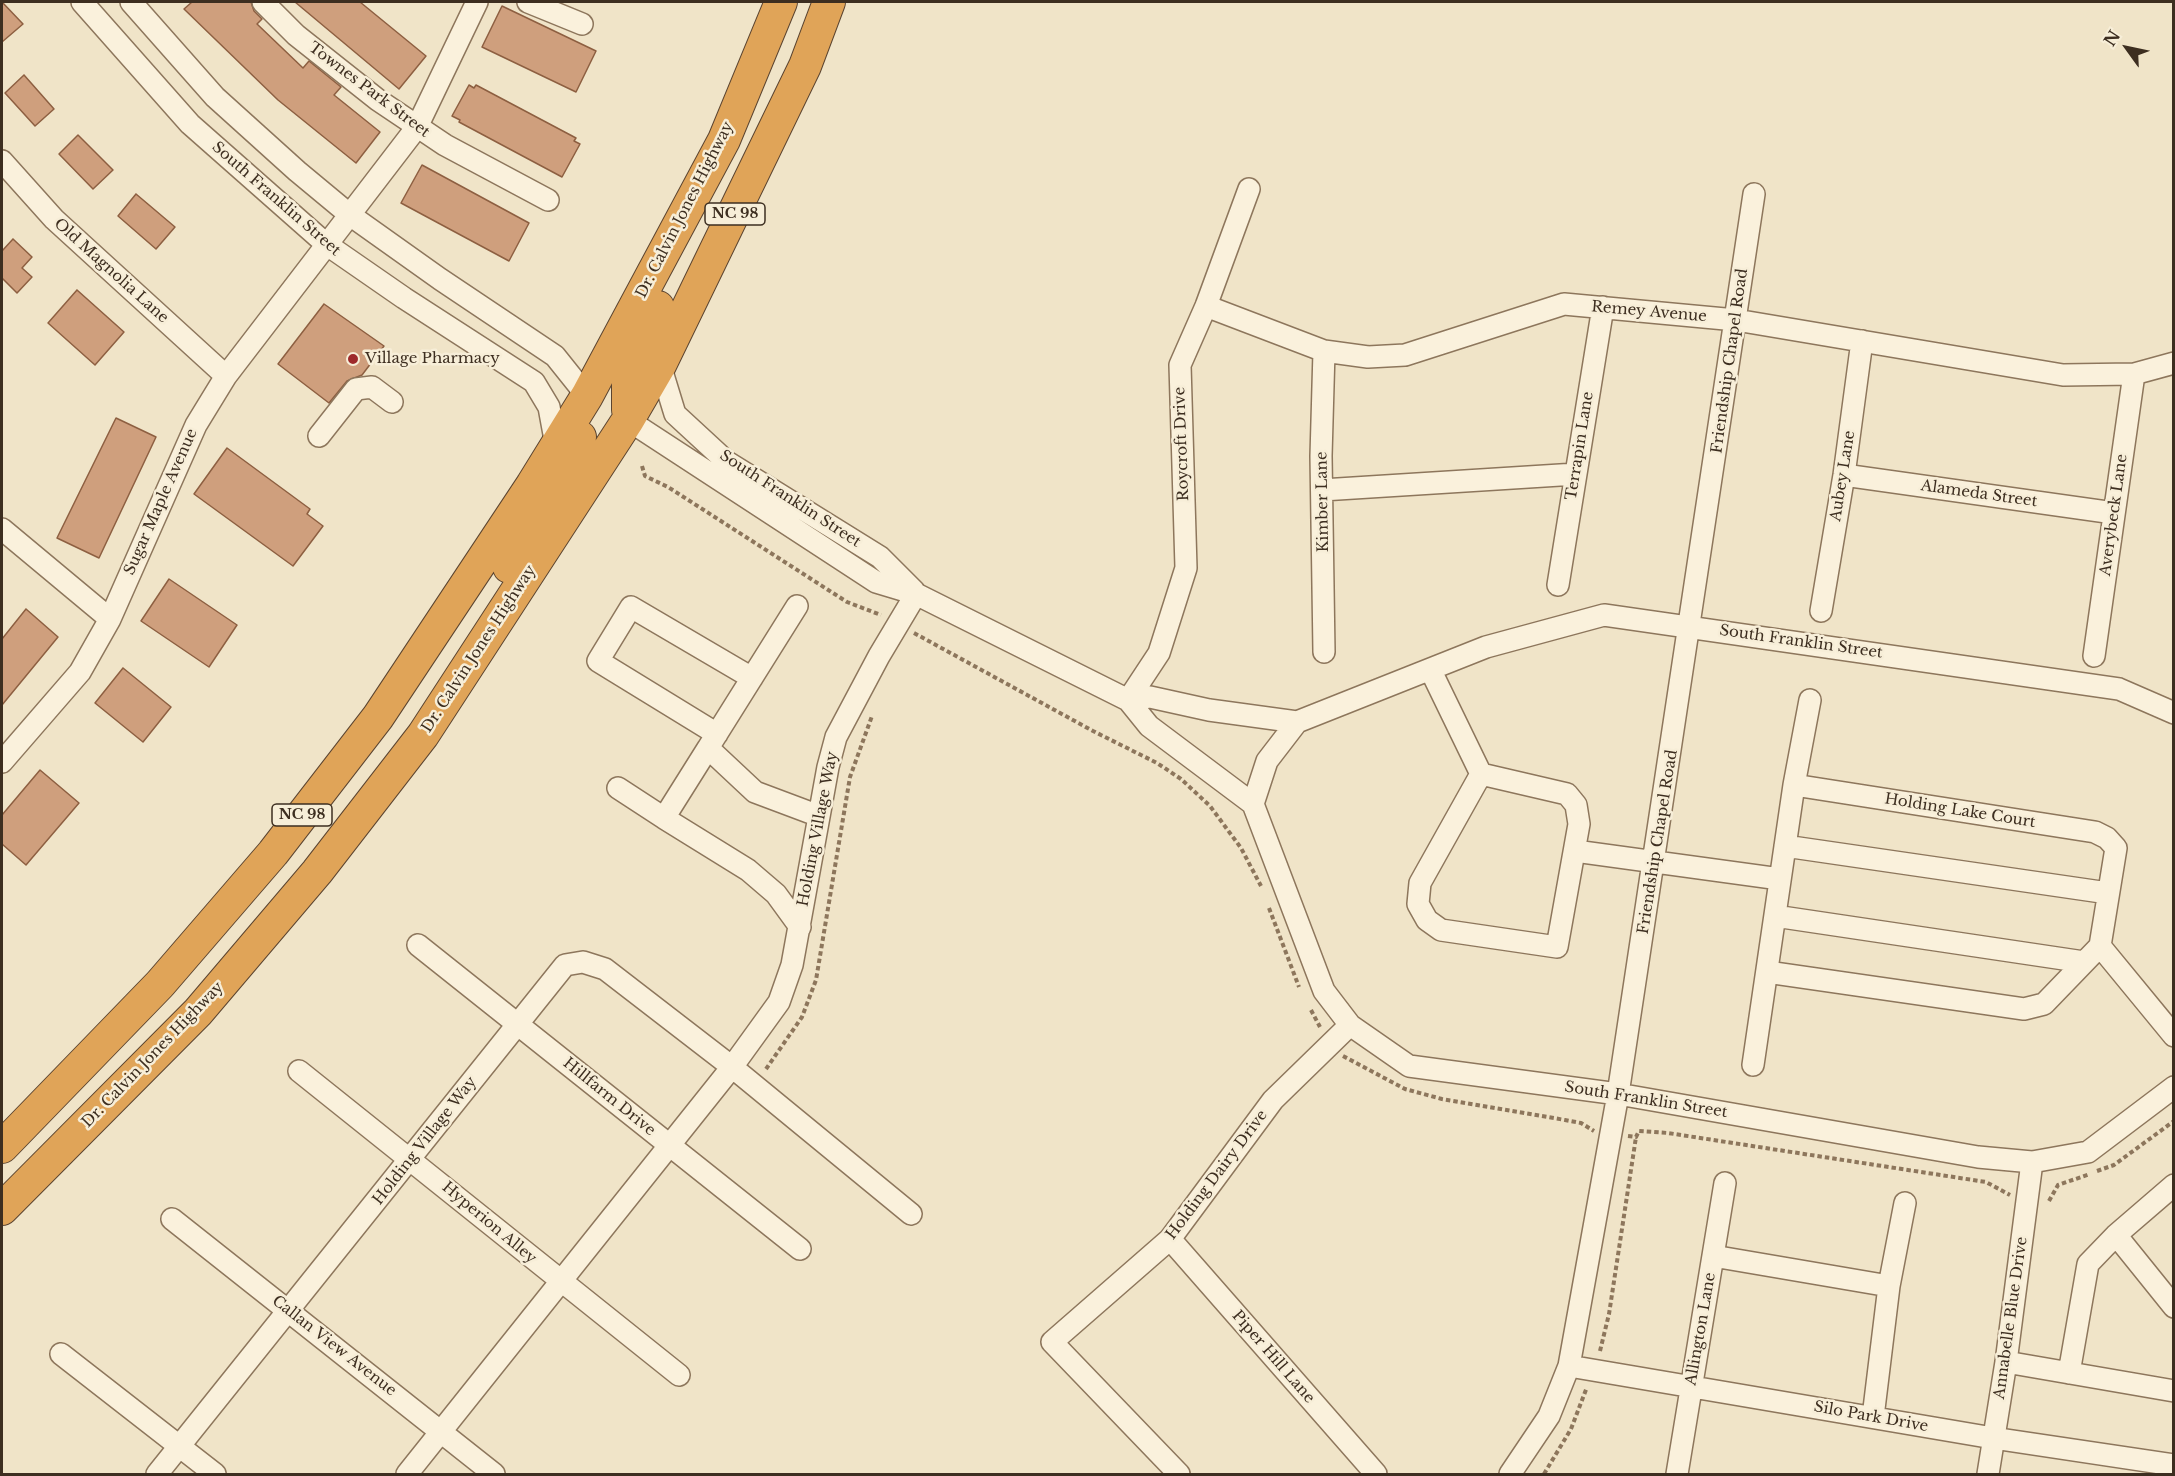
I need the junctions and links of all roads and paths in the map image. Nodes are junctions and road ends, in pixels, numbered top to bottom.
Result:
1 (82, 2) edge
2 (131, 2) edge
3 (263, 2) edge
4 (477, 2) edge
5 (528, 2) edge
6 (781, 2) edge
7 (829, 2) edge
8 (582, 24) dead end
9 (417, 127) junction
10 (2, 161) edge
11 (709, 169) junction
12 (1249, 189) dead end
13 (1754, 194) dead end
14 (548, 200) dead end
15 (350, 215) junction
16 (326, 244) junction
17 (1206, 306) junction
18 (1603, 307) junction
19 (1736, 320) junction
20 (1862, 341) junction
21 (1324, 351) junction
22 (2174, 363) edge
23 (660, 365) junction
24 (2134, 374) junction
25 (226, 376) junction
26 (587, 396) junction
27 (392, 402) dead end
28 (628, 420) junction
29 (319, 436) dead end
30 (556, 446) junction
31 (642, 465) dead end
32 (1576, 474) junction
33 (1844, 475) junction
34 (1322, 490) junction
35 (2114, 513) junction
36 (2, 529) edge
37 (1558, 585) dead end
38 (916, 594) junction
39 (797, 606) dead end
40 (506, 608) junction
41 (874, 611) dead end
42 (1821, 611) dead end
43 (110, 619) junction
44 (1691, 626) junction
45 (911, 642) dead end
46 (1324, 652) dead end
47 (2094, 656) dead end
48 (1431, 671) junction
49 (752, 678) junction
50 (1810, 699) dead end
51 (1128, 700) junction
52 (876, 707) dead end
53 (2174, 713) edge
54 (378, 717) junction
55 (1297, 722) junction
56 (713, 741) junction
57 (2, 762) edge
58 (1481, 774) junction
59 (1794, 785) junction
60 (618, 788) dead end
61 (1253, 804) junction
62 (819, 816) junction
63 (664, 818) junction
64 (1785, 846) junction
65 (1575, 851) junction
66 (1655, 861) junction
67 (1780, 879) junction
68 (807, 887) junction
69 (2108, 893) junction
70 (777, 894) junction
71 (1775, 916) junction
72 (800, 927) junction
73 (418, 945) dead end
74 (2100, 946) junction
75 (2084, 962) junction
76 (1767, 972) junction
77 (1300, 990) dead end
78 (1306, 1000) dead end
79 (198, 1012) junction
80 (517, 1023) junction
81 (1350, 1025) junction
82 (1321, 1030) dead end
83 (2174, 1036) edge
84 (1346, 1059) dead end
85 (1754, 1065) dead end
86 (732, 1067) junction
87 (299, 1071) dead end
88 (762, 1074) dead end
89 (2174, 1087) edge
90 (1618, 1094) junction
91 (1600, 1132) dead end
92 (1626, 1136) dead end
93 (1636, 1137) junction
94 (670, 1146) junction
95 (2, 1147) edge
96 (411, 1159) junction
97 (2032, 1162) junction
98 (1725, 1183) dead end
99 (2174, 1185) edge
100 (2013, 1196) dead end
101 (1905, 1203) dead end
102 (2, 1209) edge
103 (910, 1214) dead end
104 (172, 1219) dead end
105 (2116, 1235) junction
106 (1170, 1239) junction
107 (800, 1249) dead end
108 (1713, 1256) junction
109 (560, 1282) junction
110 (1889, 1286) junction
111 (2174, 1307) edge
112 (290, 1311) junction
113 (61, 1354) dead end
114 (1598, 1357) dead end
115 (2006, 1362) junction
116 (1569, 1366) junction
117 (2069, 1373) junction
118 (679, 1375) dead end
119 (1691, 1386) junction
120 (1586, 1389) dead end
121 (2174, 1391) edge
122 (1873, 1417) junction
123 (442, 1432) junction
124 (1993, 1438) junction
125 (180, 1446) junction
126 (2174, 1465) edge
127 (157, 1474) edge
128 (215, 1474) edge
129 (407, 1474) edge
130 (494, 1474) edge
131 (1179, 1474) edge
132 (1376, 1474) edge
133 (1510, 1474) edge
134 (1544, 1474) edge
135 (1677, 1474) edge
136 (1988, 1474) edge

1 - 16 street, South Franklin Street
2 - 15 street
3 - 9 street, Townes Park Street
4 - 9 street, Sugar Maple Avenue
5 - 8 street
6 - 11 highway, Dr. Calvin Jones Highway / NC 98
7 - 23 highway, Dr. Calvin Jones Highway / NC 98
9 - 14 street, Townes Park Street
9 - 15 street, Sugar Maple Avenue
10 - 25 street, Old Magnolia Lane
11 - 26 highway, Dr. Calvin Jones Highway / NC 98
11 - 28 highway
12 - 17 street, Roycroft Drive
13 - 19 street, Friendship Chapel Road
15 - 16 street, Sugar Maple Avenue
15 - 26 street
16 - 25 street, Sugar Maple Avenue
16 - 30 street, South Franklin Street
17 - 21 street, Remey Avenue
17 - 51 street, Roycroft Drive
18 - 19 street, Remey Avenue
18 - 21 street, Remey Avenue
18 - 32 street, Terrapin Lane
19 - 20 street, Remey Avenue
19 - 44 street, Friendship Chapel Road
20 - 24 street, Remey Avenue
20 - 33 street, Aubey Lane
21 - 34 street, Kimber Lane
22 - 24 street, Remey Avenue
23 - 28 highway, Dr. Calvin Jones Highway / NC 98
23 - 38 street, South Franklin Street
24 - 35 street, Averybeck Lane
25 - 43 street, Sugar Maple Avenue
26 - 30 highway, Dr. Calvin Jones Highway / NC 98
26 - 40 highway
27 - 29 street
28 - 38 street, South Franklin Street
28 - 40 highway, Dr. Calvin Jones Highway / NC 98
30 - 54 highway, Dr. Calvin Jones Highway / NC 98
31 - 41 path
32 - 34 street
32 - 37 street, Terrapin Lane
33 - 35 street, Alameda Street
33 - 42 street, Aubey Lane
34 - 46 street, Kimber Lane
35 - 47 street, Averybeck Lane
36 - 43 street
38 - 51 street, South Franklin Street
38 - 62 street, Holding Village Way
39 - 49 street
40 - 79 highway, Dr. Calvin Jones Highway / NC 98
43 - 57 street, Sugar Maple Avenue
44 - 48 street, South Franklin Street
44 - 53 street, South Franklin Street
44 - 66 street, Friendship Chapel Road
45 - 77 path
48 - 55 street, South Franklin Street
48 - 58 street
49 - 56 street
49 - 56 street
50 - 59 street
51 - 55 street, South Franklin Street
51 - 61 street, South Franklin Street
52 - 88 path
54 - 79 highway
54 - 95 highway, Dr. Calvin Jones Highway / NC 98
55 - 61 street
56 - 62 street
56 - 63 street
58 - 65 street
58 - 65 street
59 - 64 street
59 - 69 street, Holding Lake Court
60 - 63 street
61 - 81 street, South Franklin Street
62 - 68 street, Holding Village Way
63 - 70 street
64 - 67 street
64 - 69 street
65 - 66 street
66 - 67 street
66 - 90 street, Friendship Chapel Road
67 - 71 street
68 - 70 street
68 - 72 street, Holding Village Way
69 - 74 street, Holding Lake Court
70 - 72 street
71 - 75 street
71 - 76 street
72 - 86 street, Holding Village Way
73 - 80 street, Hillfarm Drive
74 - 75 street
74 - 83 street
75 - 76 street
76 - 85 street
78 - 82 path
79 - 102 highway, Dr. Calvin Jones Highway / NC 98
80 - 86 street, Holding Village Way
80 - 94 street, Hillfarm Drive
80 - 96 street, Holding Village Way
81 - 90 street, South Franklin Street
81 - 106 street, Holding Dairy Drive
84 - 91 path
86 - 94 street, Holding Village Way
86 - 103 street, Holding Village Way
87 - 96 street, Hyperion Alley
89 - 97 street, South Franklin Street
90 - 97 street, South Franklin Street
90 - 116 street, Friendship Chapel Road
92 - 93 path
93 - 100 path
93 - 114 path
94 - 107 street, Hillfarm Drive
94 - 109 street, Holding Village Way
96 - 109 street, Hyperion Alley
96 - 112 street, Holding Village Way
97 - 115 street, Annabelle Blue Drive
98 - 108 street, Allington Lane
99 - 105 street
101 - 110 street
104 - 112 street, Callan View Avenue
105 - 111 street
105 - 117 street
106 - 131 street, Holding Dairy Drive
106 - 132 street, Piper Hill Lane
108 - 110 street
108 - 119 street, Allington Lane
109 - 118 street, Hyperion Alley
109 - 123 street, Holding Village Way
110 - 122 street
112 - 123 street, Callan View Avenue
112 - 125 street, Holding Village Way
113 - 125 street
115 - 117 street
115 - 124 street, Annabelle Blue Drive
116 - 119 street, Silo Park Drive
116 - 133 street, Friendship Chapel Road
117 - 121 street
119 - 122 street, Silo Park Drive
119 - 135 street, Allington Lane
120 - 134 path
122 - 124 street, Silo Park Drive
123 - 129 street, Holding Village Way
123 - 130 street, Callan View Avenue
124 - 126 street, Silo Park Drive
124 - 136 street, Annabelle Blue Drive
125 - 127 street, Holding Village Way
125 - 128 street

